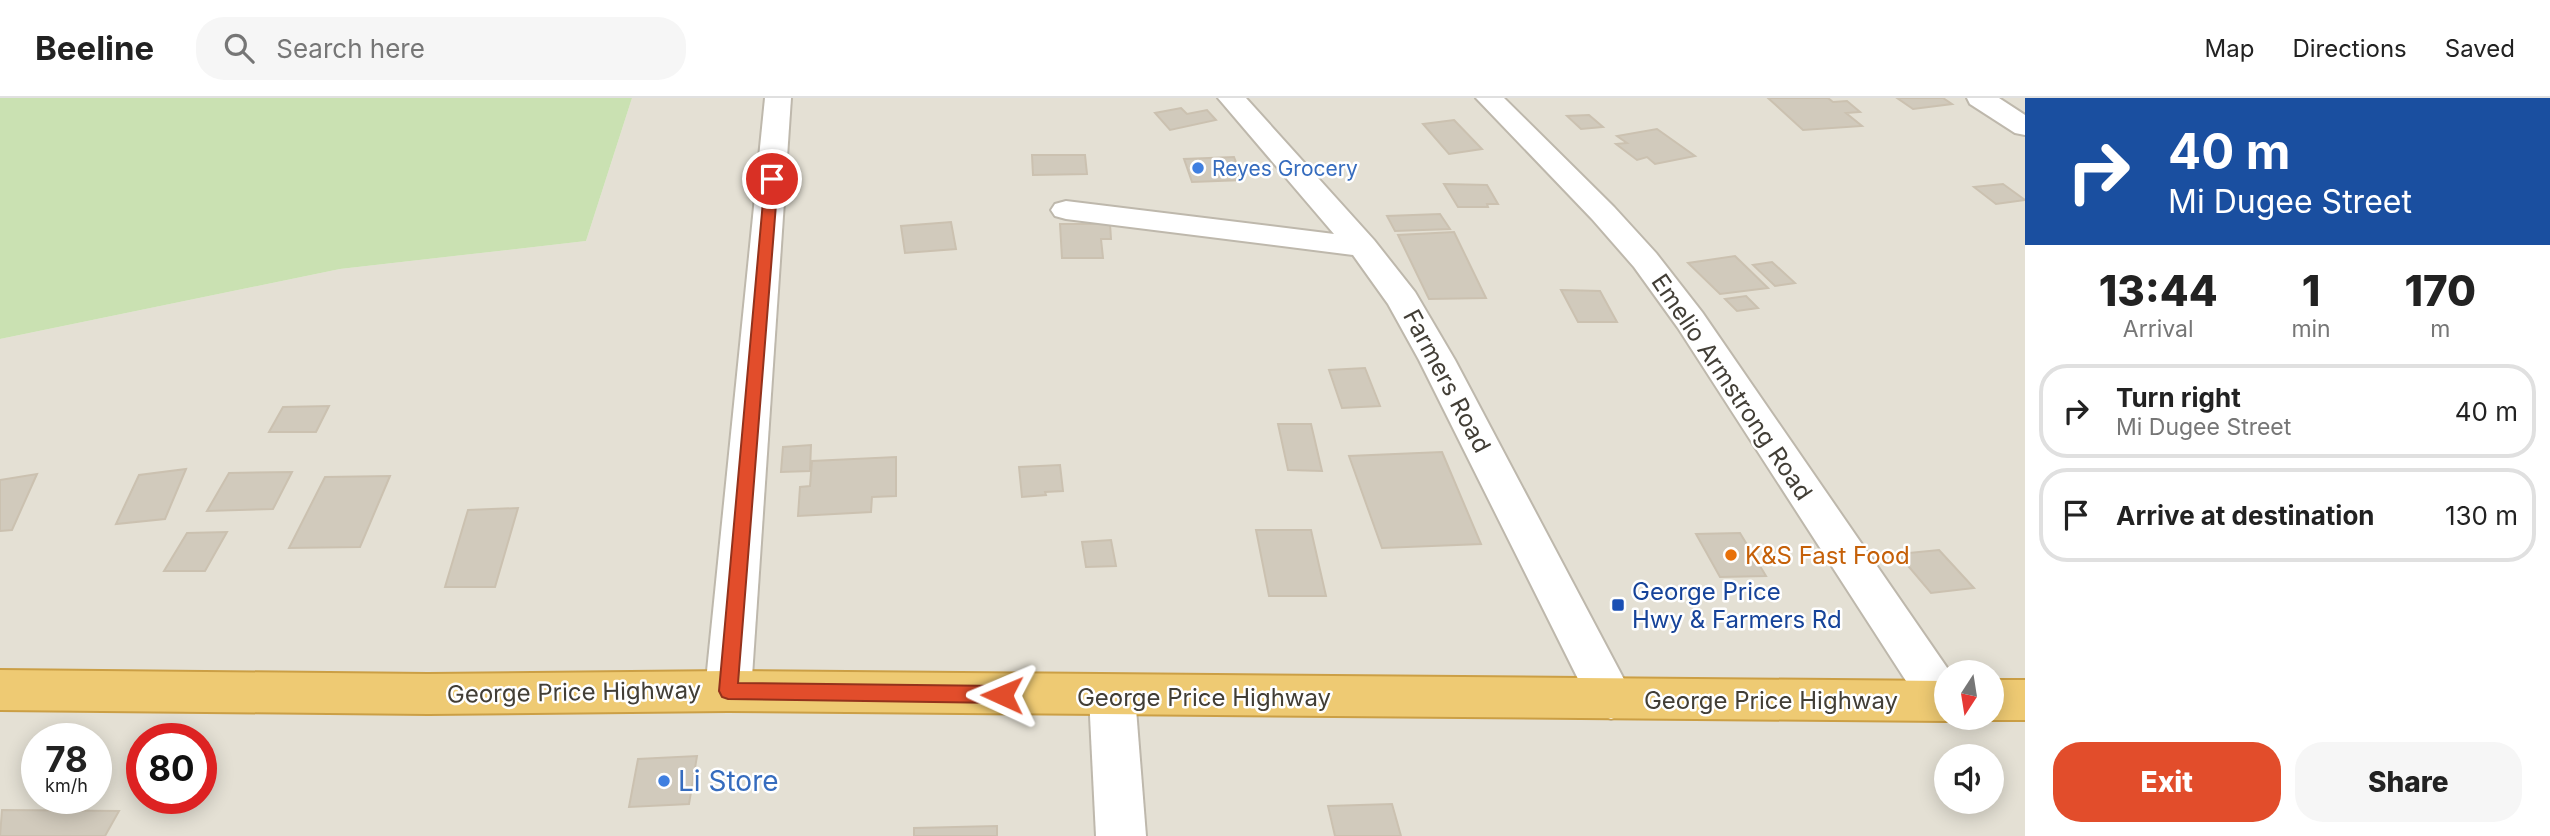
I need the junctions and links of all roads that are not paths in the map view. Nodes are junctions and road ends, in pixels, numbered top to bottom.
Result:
1 (778, 98) edge
2 (1231, 98) edge
3 (1489, 98) edge
4 (1980, 98) edge
5 (2025, 127) edge
6 (1066, 209) dead end
7 (1363, 247) junction
8 (1934, 685) edge
9 (0, 690) edge
10 (728, 691) junction
11 (1112, 696) junction
12 (1611, 699) junction
13 (2004, 700) edge
14 (2025, 700) edge
15 (1934, 701) edge
16 (1121, 836) edge

1 - 10 street
2 - 7 street, Farmers Road
3 - 8 street, Emelio Armstrong Road
4 - 5 street
6 - 7 street
7 - 12 street, Farmers Road
9 - 10 highway, George Price Highway
10 - 11 highway, George Price Highway
11 - 12 highway, George Price Highway
11 - 16 street
12 - 15 highway, George Price Highway
13 - 14 highway

